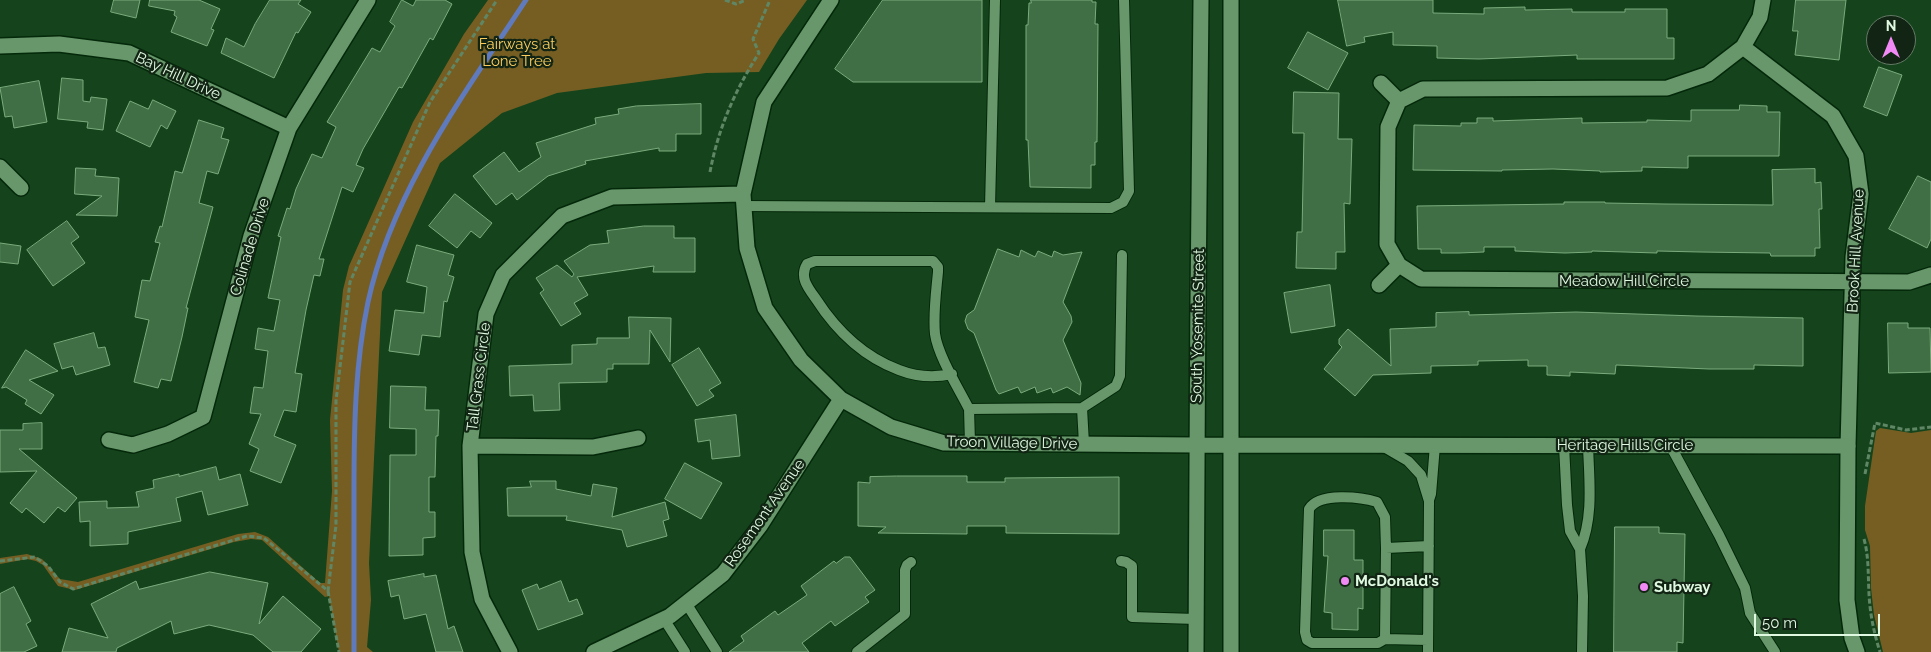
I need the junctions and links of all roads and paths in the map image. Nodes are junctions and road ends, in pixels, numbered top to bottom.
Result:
1 (368, 0) edge
2 (497, 0) edge
3 (725, 0) edge
4 (746, 0) edge
5 (770, 0) edge
6 (831, 0) edge
7 (996, 0) edge
8 (1124, 0) edge
9 (1201, 0) edge
10 (1231, 0) edge
11 (1763, 0) edge
12 (0, 46) edge
13 (1743, 47) junction
14 (1381, 83) dead end
15 (1399, 101) junction
16 (289, 128) junction
17 (0, 167) edge
18 (710, 172) dead end
19 (21, 188) dead end
20 (743, 200) junction
21 (990, 207) junction
22 (1122, 256) dead end
23 (1399, 265) junction
24 (1931, 276) edge
25 (1853, 282) junction
26 (1379, 285) dead end
27 (952, 374) junction
28 (841, 399) junction
29 (1082, 408) junction
30 (969, 409) junction
31 (1931, 427) edge
32 (638, 438) dead end
33 (109, 440) dead end
34 (970, 443) junction
35 (1084, 444) junction
36 (1196, 445) junction
37 (1379, 445) junction
38 (1435, 445) junction
39 (1564, 445) junction
40 (1588, 445) junction
41 (470, 446) junction
42 (1232, 446) junction
43 (1670, 446) junction
44 (1848, 446) junction
45 (1865, 475) dead end
46 (1429, 501) junction
47 (1862, 533) dead end
48 (1429, 546) junction
49 (1386, 548) junction
50 (1580, 549) junction
51 (1121, 560) dead end
52 (0, 561) edge
53 (911, 562) dead end
54 (328, 592) junction
55 (686, 603) junction
56 (664, 618) junction
57 (1196, 618) junction
58 (1231, 634) junction
59 (1385, 639) junction
60 (1428, 640) junction
61 (339, 652) edge
62 (510, 652) edge
63 (594, 652) edge
64 (685, 652) edge
65 (717, 652) edge
66 (857, 652) edge
67 (1196, 652) edge
68 (1231, 652) edge
69 (1237, 652) edge
70 (1428, 652) edge
71 (1582, 652) edge
72 (1776, 652) edge
73 (1857, 652) edge
74 (1880, 652) edge

1 - 16 street, Colinade Drive
2 - 54 path
3 - 4 path
5 - 18 path
6 - 20 street, Troon Village Drive
7 - 21 lane
8 - 21 lane
9 - 36 street, South Yosemite Street
10 - 42 street
11 - 13 street
12 - 16 street, Bay Hill Drive
13 - 15 street
13 - 25 street, Brook Hill Avenue
14 - 15 street
15 - 23 street, Meadow Hill Circle
16 - 33 street, Colinade Drive
17 - 19 street
20 - 21 lane
20 - 28 street, Troon Village Drive
20 - 41 street, Tall Grass Circle
22 - 29 lane
23 - 25 street, Meadow Hill Circle
23 - 26 street
24 - 25 street, Meadow Hill Circle
25 - 44 street, Brook Hill Avenue
27 - 27 lane
27 - 30 lane
28 - 34 street, Troon Village Drive
28 - 55 street, Rosemont Avenue
29 - 30 lane
29 - 35 lane
30 - 34 lane
31 - 45 path
32 - 41 street
34 - 35 street, Troon Village Drive
35 - 36 street, Troon Village Drive
36 - 42 street, Heritage Hills Circle
36 - 57 street, South Yosemite Street
37 - 38 street, Heritage Hills Circle
37 - 42 street, Heritage Hills Circle
37 - 46 lane
38 - 39 street, Heritage Hills Circle
38 - 46 lane
39 - 40 street, Heritage Hills Circle
39 - 50 lane
40 - 43 street, Heritage Hills Circle
40 - 50 lane
41 - 62 street, Tall Grass Circle
42 - 58 street
43 - 44 street, Heritage Hills Circle
43 - 72 lane
44 - 73 street
46 - 48 lane
47 - 74 path
48 - 49 lane
48 - 60 lane
49 - 59 lane
49 - 59 lane
50 - 71 lane
51 - 57 lane
52 - 54 path
53 - 66 lane
54 - 61 path
55 - 56 street, Rosemont Avenue
55 - 65 lane
56 - 63 street, Rosemont Avenue
56 - 64 lane
57 - 67 street, South Yosemite Street
58 - 68 street
58 - 69 lane
59 - 60 lane
60 - 70 lane

